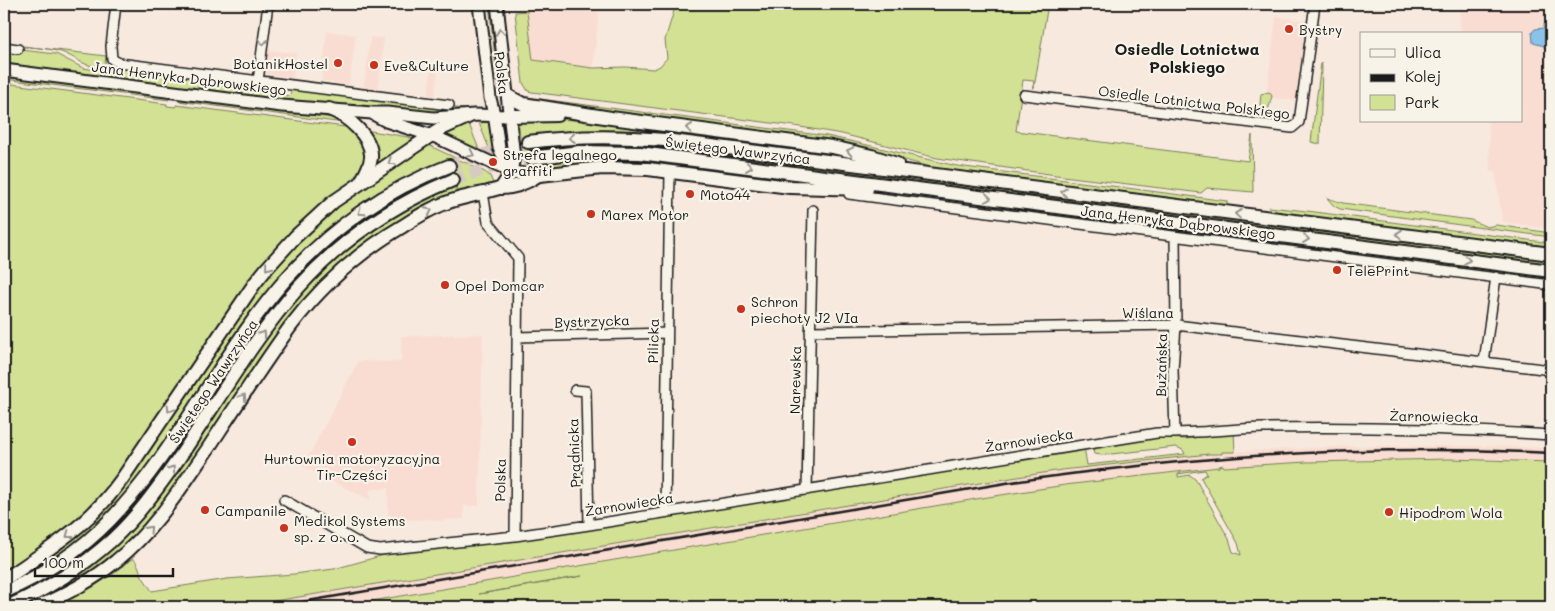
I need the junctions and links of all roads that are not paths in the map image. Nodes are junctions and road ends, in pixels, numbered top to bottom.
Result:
1 (116, 4) edge
2 (268, 4) edge
3 (479, 4) edge
4 (497, 4) edge
5 (1315, 4) edge
6 (4, 47) edge
7 (18, 49) dead end
8 (4, 70) edge
9 (258, 81) junction
10 (1024, 95) dead end
11 (508, 96) junction
12 (490, 98) junction
13 (450, 105) dead end
14 (329, 109) junction
15 (372, 113) junction
16 (472, 116) junction
17 (495, 116) junction
18 (510, 116) junction
19 (611, 118) junction
20 (431, 135) junction
21 (528, 142) tunnel mouth
22 (532, 158) tunnel mouth
23 (449, 166) tunnel mouth
24 (670, 171) junction
25 (511, 172) junction
26 (931, 175) junction
27 (537, 176) junction
28 (453, 180) tunnel mouth
29 (359, 184) junction
30 (802, 187) junction
31 (501, 188) junction
32 (940, 191) junction
33 (483, 193) junction
34 (813, 210) dead end
35 (1175, 237) junction
36 (1551, 254) edge
37 (1551, 270) edge
38 (1496, 277) junction
39 (1551, 285) edge
40 (1176, 325) junction
41 (810, 331) junction
42 (667, 333) junction
43 (517, 337) junction
44 (1484, 362) junction
45 (1551, 370) edge
46 (575, 390) dead end
47 (1175, 434) junction
48 (1551, 435) edge
49 (807, 490) junction
50 (284, 500) dead end
51 (665, 512) junction
52 (589, 525) junction
53 (515, 536) junction
54 (4, 579) edge
55 (4, 592) edge
56 (7, 607) edge
57 (38, 607) edge

1 - 9 street, Jana Henryka Dąbrowskiego
2 -> 9 street
3 - 12 street, Polska
11 -> 4 street, Polska
5 - 10 street, Osiedle Lotnictwa Polskiego
6 - 7 street
8 - 14 street, Jana Henryka Dąbrowskiego
9 - 13 street, Jana Henryka Dąbrowskiego
11 - 18 street, Polska
11 - 19 main road
12 - 16 street
12 - 17 street, Polska
14 - 15 street, Jana Henryka Dąbrowskiego
14 - 29 main road
15 - 16 street, Jana Henryka Dąbrowskiego
15 - 20 street, Jana Henryka Dąbrowskiego
16 - 17 street, Jana Henryka Dąbrowskiego
16 - 20 main road
17 - 18 street, Jana Henryka Dąbrowskiego
17 - 25 street, Polska
18 - 19 main road
18 - 25 street, Polska
26 -> 19 main road
20 -> 25 street, Jana Henryka Dąbrowskiego
20 -> 29 main road
26 -> 21 main road, Świętego Wawrzyńca
22 -> 32 main road, Świętego Wawrzyńca
23 -> 55 main road, Świętego Wawrzyńca
24 - 27 main road
24 - 30 main road
24 - 42 street, Pilicka
25 - 27 main road
25 - 31 street, Polska
36 -> 26 main road, Jana Henryka Dąbrowskiego
27 - 31 main road
56 -> 28 main road, Świętego Wawrzyńca
29 -> 54 main road
30 - 32 main road
30 - 35 street, Jana Henryka Dąbrowskiego
31 - 33 street
32 -> 37 main road, Jana Henryka Dąbrowskiego
33 - 43 street, Polska
57 -> 33 main road
34 - 41 street, Narewska
35 - 38 street, Jana Henryka Dąbrowskiego
35 - 40 street, Bużańska
38 - 39 street, Jana Henryka Dąbrowskiego
38 - 44 street
40 - 41 street, Wiślana
40 - 44 street, Wiślana
40 - 47 street, Bużańska
41 - 49 street, Narewska
42 - 43 street, Bystrzycka
42 - 51 street, Pilicka
43 - 53 street, Polska
44 - 45 street, Wiślana
46 - 52 street, Prądnicka
47 - 48 street, Żarnowiecka
47 - 49 street, Żarnowiecka
49 - 51 street, Żarnowiecka
50 - 53 street
51 - 52 street, Żarnowiecka
52 - 53 street, Żarnowiecka

